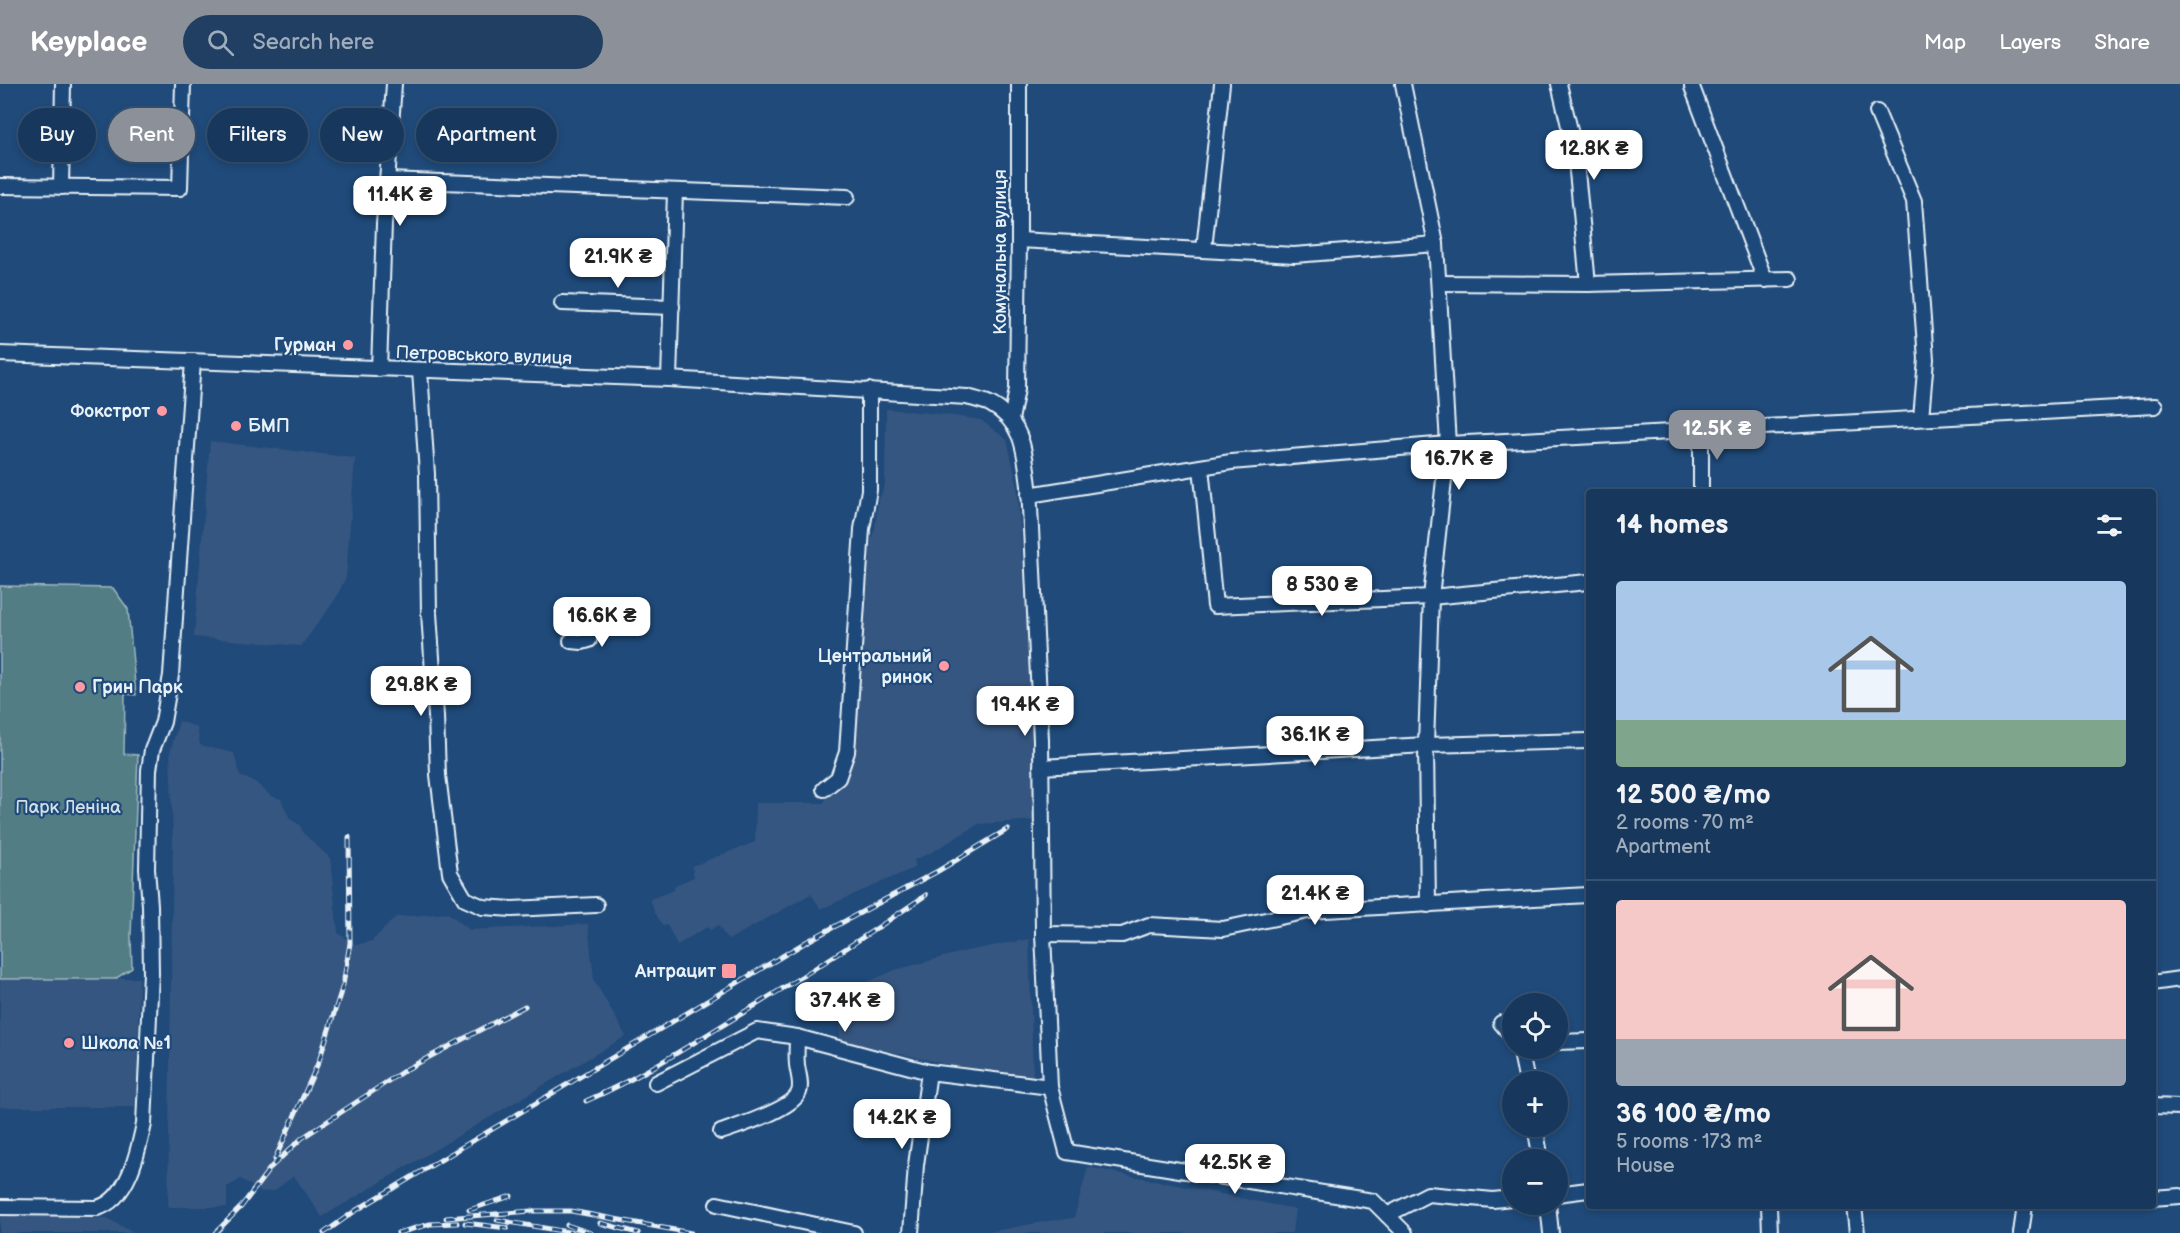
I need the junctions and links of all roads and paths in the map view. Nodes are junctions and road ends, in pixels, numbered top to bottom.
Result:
1 (63, 84) edge
2 (183, 84) edge
3 (394, 84) edge
4 (1019, 84) edge
5 (1222, 84) edge
6 (1403, 84) edge
7 (1559, 84) edge
8 (1692, 87) dead end
9 (1877, 112) dead end
10 (387, 180) junction
11 (0, 186) edge
12 (61, 187) junction
13 (675, 192) junction
14 (847, 197) dead end
15 (1019, 240) junction
16 (1436, 244) junction
17 (1204, 249) junction
18 (1790, 279) dead end
19 (1765, 280) junction
20 (1439, 283) junction
21 (1588, 285) junction
22 (562, 303) dead end
23 (672, 307) junction
24 (0, 354) edge
25 (193, 361) junction
26 (379, 369) junction
27 (420, 371) junction
28 (669, 379) junction
29 (868, 390) junction
30 (2155, 406) dead end
31 (1921, 418) junction
32 (1011, 420) junction
33 (1701, 430) junction
34 (1448, 444) junction
35 (1201, 467) junction
36 (1701, 489) edge
37 (1029, 495) junction
38 (1586, 582) edge
39 (1431, 597) junction
40 (591, 613) dead end
41 (571, 641) dead end
42 (1586, 741) edge
43 (1426, 745) junction
44 (1041, 767) junction
45 (824, 789) dead end
46 (1586, 895) edge
47 (596, 905) dead end
48 (1428, 905) junction
49 (1043, 934) junction
50 (2180, 979) edge
51 (2156, 982) edge
52 (797, 1037) junction
53 (1586, 1041) edge
54 (1568, 1042) edge
55 (929, 1072) junction
56 (656, 1083) dead end
57 (1050, 1087) junction
58 (2156, 1106) edge
59 (2180, 1107) edge
60 (721, 1132) dead end
61 (1586, 1190) edge
62 (1568, 1193) edge
63 (2180, 1196) edge
64 (2156, 1198) edge
65 (1502, 1199) edge
66 (717, 1204) dead end
67 (0, 1207) edge
68 (1769, 1209) edge
69 (1854, 1209) edge
70 (2025, 1209) edge
71 (1387, 1215) junction
72 (1549, 1215) edge
73 (854, 1233) edge
74 (911, 1233) edge
75 (1405, 1233) edge
76 (1551, 1233) edge
77 (1770, 1233) edge
78 (1857, 1233) edge
79 (2021, 1233) edge

1 - 12 street
2 - 12 street
3 - 10 street
4 - 15 street, Комунальна вулиця
5 - 17 street
6 - 16 street
7 - 21 street
8 - 19 street
9 - 31 street
10 - 13 street
10 - 26 street
11 - 12 street
13 - 14 street
13 - 23 street
15 - 17 street
15 - 32 street, Комунальна вулиця
16 - 17 street
16 - 20 street
18 - 19 street
19 - 21 street
20 - 21 street
20 - 34 street
22 - 23 street
23 - 28 street
24 - 25 street, Петровського вулиця
25 - 26 street, Петровського вулиця
25 - 67 street
26 - 27 street, Петровського вулиця
27 - 28 street, Петровського вулиця
27 - 47 street
28 - 29 street, Петровського вулиця
29 - 32 street, Петровського вулиця
29 - 45 street
30 - 31 street
31 - 33 street
32 - 37 street
33 - 34 street
33 - 36 street
34 - 35 street
34 - 39 street
35 - 37 street
35 - 39 street
37 - 44 street
38 - 39 street
39 - 43 street
40 - 41 street
42 - 43 street
43 - 44 street
43 - 48 street
44 - 49 street
46 - 48 street
48 - 49 street
49 - 57 street
50 - 51 street
52 - 55 street
52 - 56 street
52 - 60 street
53 - 54 street
55 - 57 street
55 - 74 street
57 - 71 street
58 - 59 street
61 - 62 street
63 - 64 street
65 - 71 street
66 - 73 street
68 - 77 street
69 - 78 street
70 - 79 street
71 - 75 street
72 - 76 street

